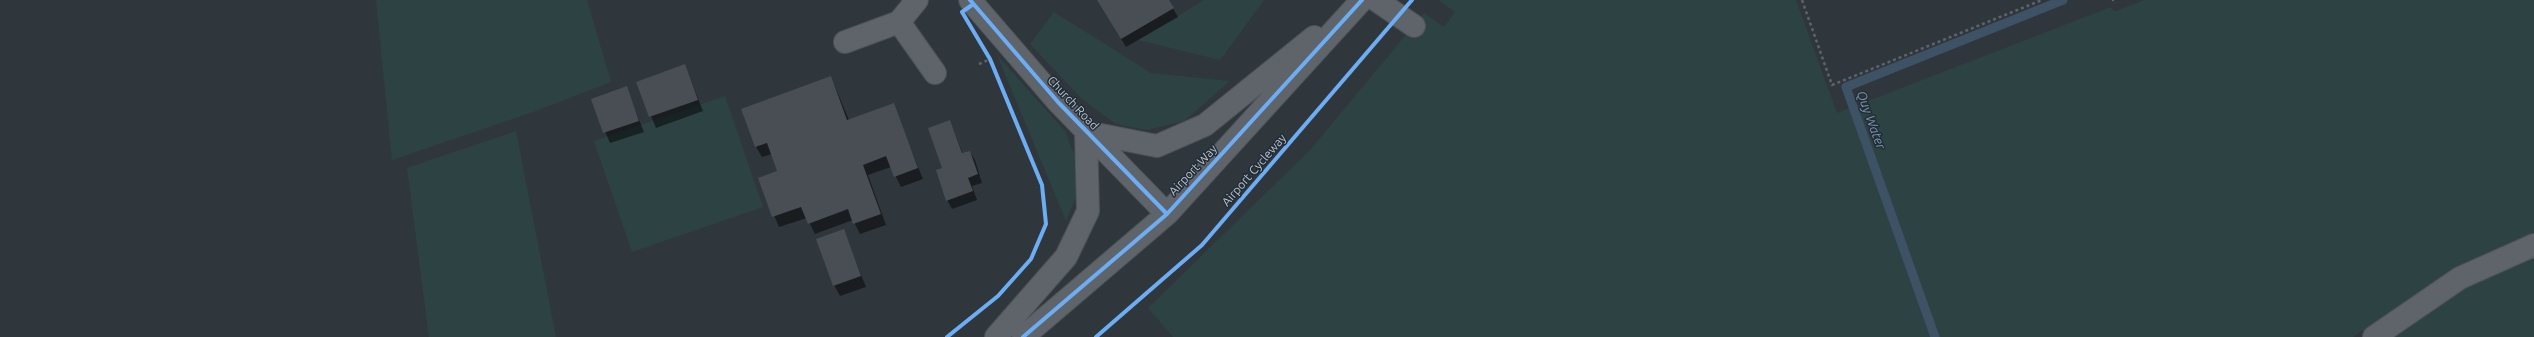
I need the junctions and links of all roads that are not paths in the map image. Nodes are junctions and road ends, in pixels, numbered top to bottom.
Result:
1 (917, 0) edge
2 (970, 0) edge
3 (1361, 0) edge
4 (1376, 0) edge
5 (899, 22) junction
6 (1414, 26) dead end
7 (845, 42) dead end
8 (935, 73) dead end
9 (1086, 132) junction
10 (1167, 214) junction
11 (2534, 245) edge
12 (996, 337) edge
13 (1023, 337) edge
14 (2374, 337) edge

1 - 5 street
2 - 9 street, Church Road
3 - 9 street
3 - 10 street, Airport Way
4 - 6 street
5 - 7 street
5 - 8 street
9 - 10 street, Church Road
9 - 12 street
10 - 13 street, Airport Way
11 - 14 street

